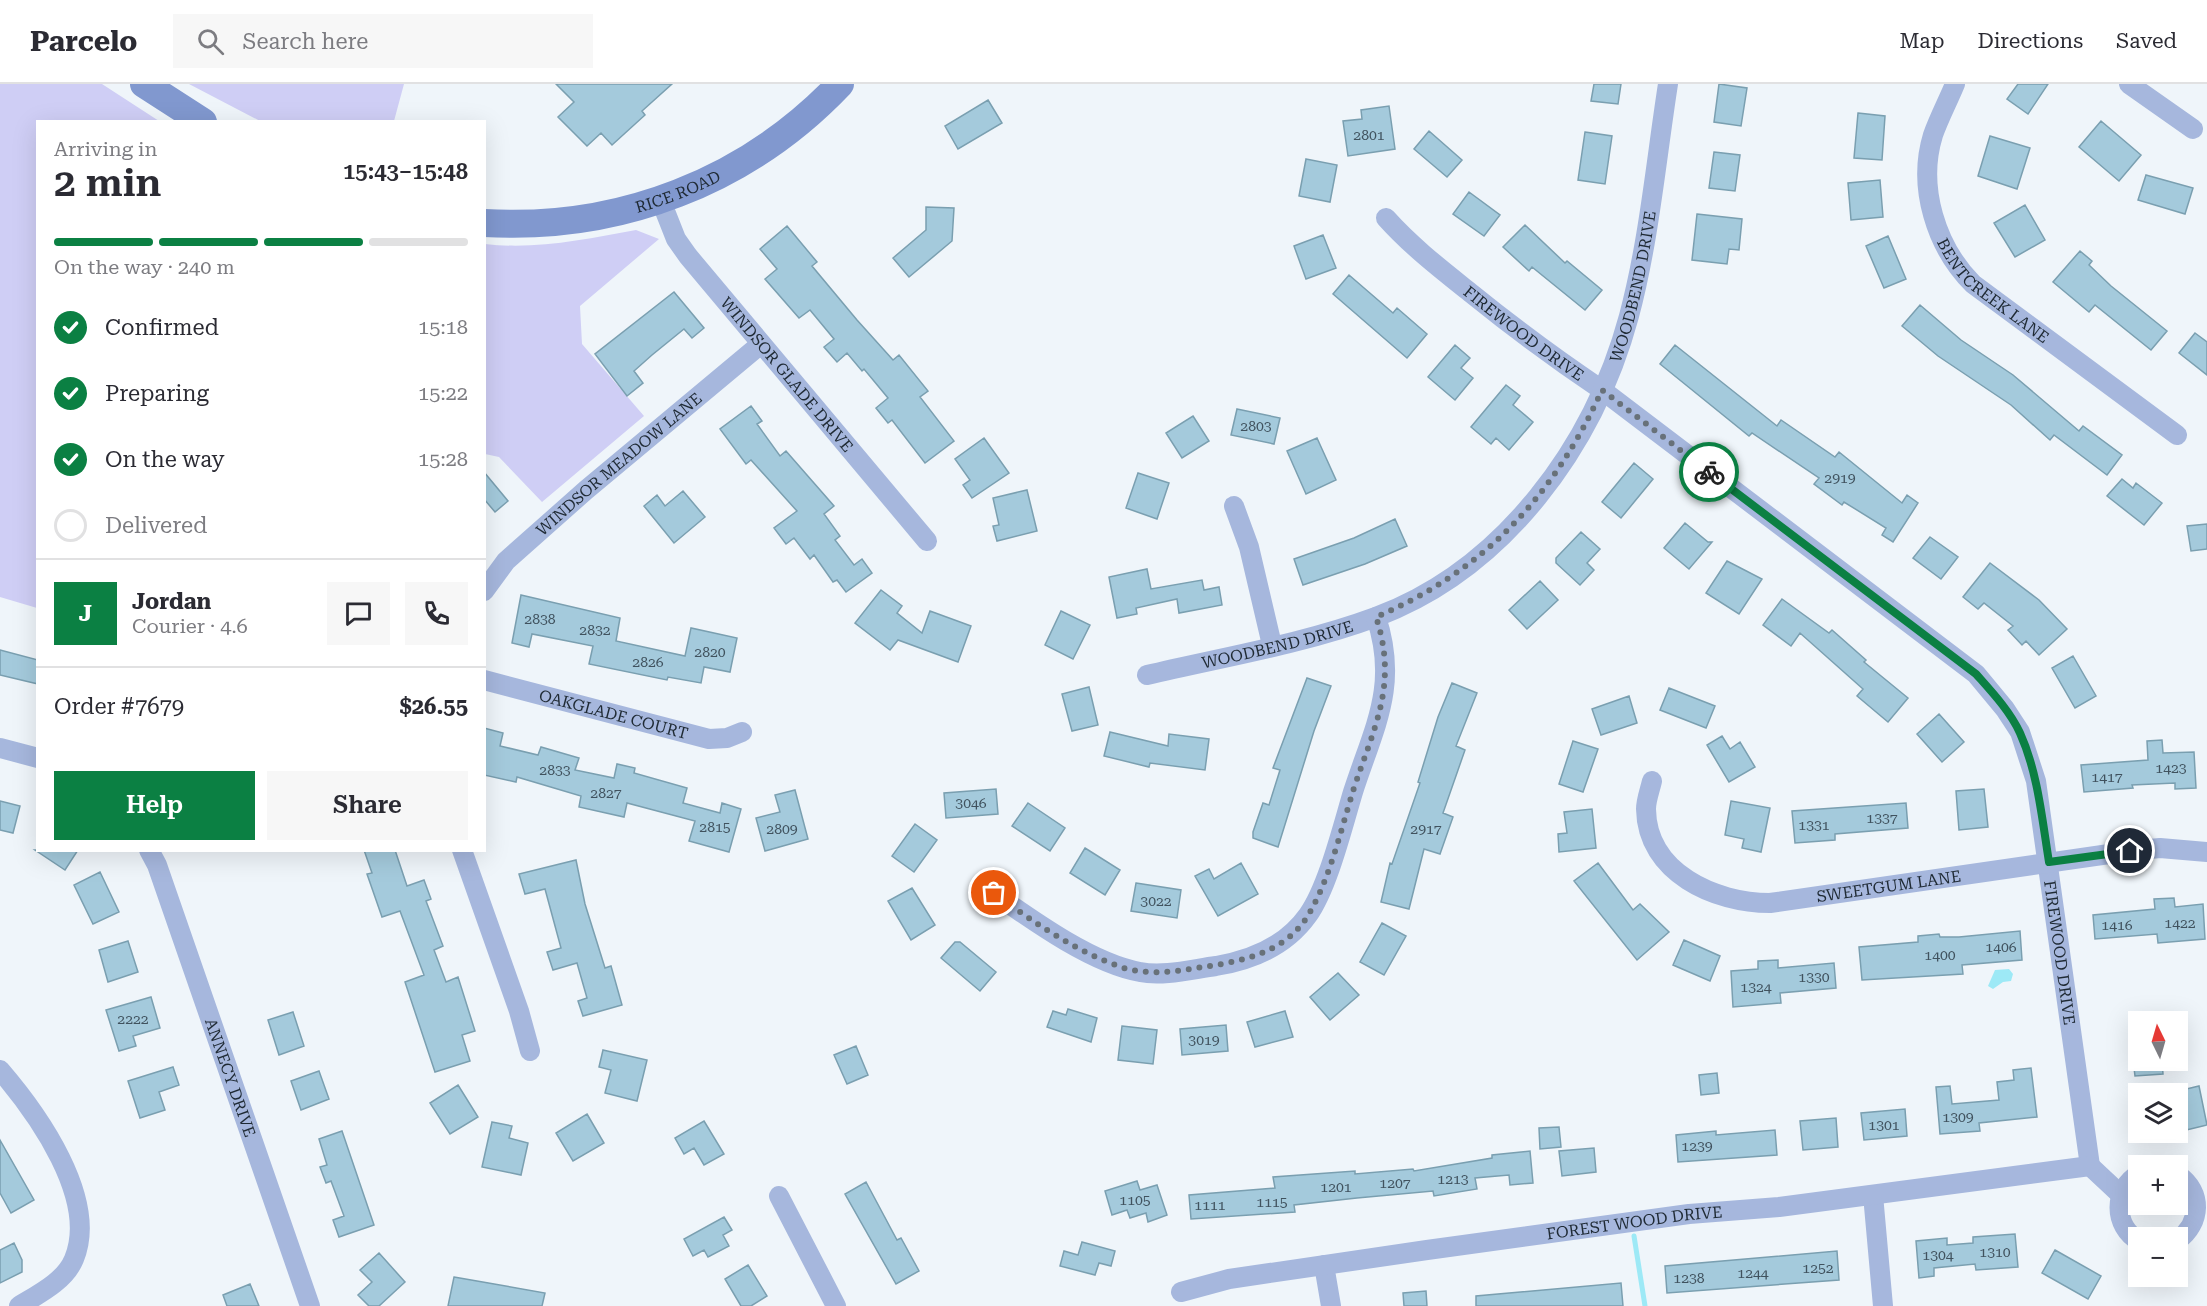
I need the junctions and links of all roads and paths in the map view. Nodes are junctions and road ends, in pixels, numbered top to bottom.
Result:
1 (144, 84) edge
2 (840, 84) edge
3 (1668, 84) edge
4 (1955, 84) edge
5 (2129, 84) edge
6 (200, 120) edge
7 (2193, 129) dead end
8 (662, 201) junction
9 (1386, 218) dead end
10 (486, 223) edge
11 (760, 344) junction
12 (1602, 390) junction
13 (2177, 435) dead end
14 (1234, 506) dead end
15 (927, 541) dead end
16 (486, 588) edge
17 (1376, 617) junction
18 (1272, 645) junction
19 (1147, 675) dead end
20 (486, 682) edge
21 (742, 732) dead end
22 (0, 748) edge
23 (36, 757) edge
24 (1652, 782) dead end
25 (150, 852) edge
26 (463, 852) edge
27 (2207, 852) edge
28 (2049, 862) junction
29 (982, 885) dead end
30 (530, 1051) dead end
31 (0, 1070) edge
32 (2090, 1166) junction
33 (2128, 1183) edge
34 (2188, 1183) edge
35 (1873, 1195) junction
36 (2121, 1195) junction
37 (779, 1196) dead end
38 (2188, 1230) edge
39 (2128, 1231) edge
40 (1324, 1265) junction
41 (1181, 1292) dead end
42 (20, 1306) edge
43 (310, 1306) edge
44 (836, 1306) edge
45 (1330, 1306) edge
46 (1883, 1306) edge

1 - 6 street
2 - 8 street, RICE ROAD
3 - 12 street, WOODBEND DRIVE
4 - 13 street, BENTCREEK LANE
5 - 7 street
8 - 10 street, RICE ROAD
8 - 11 street, WINDSOR GLADE DRIVE
9 - 12 street, FIREWOOD DRIVE
11 - 15 street, WINDSOR GLADE DRIVE
11 - 16 street, WINDSOR MEADOW LANE
12 - 17 street, WOODBEND DRIVE
12 - 28 street, FIREWOOD DRIVE
14 - 18 street
17 - 18 street, WOODBEND DRIVE
17 - 29 street
18 - 19 street, WOODBEND DRIVE
20 - 21 street, OAKGLADE COURT
22 - 23 street
24 - 28 street, SWEETGUM LANE
25 - 43 street, ANNECY DRIVE
26 - 30 street
27 - 28 street, SWEETGUM LANE
28 - 32 street, FIREWOOD DRIVE
31 - 42 street
32 - 35 street, FOREST WOOD DRIVE
32 - 36 street
33 - 36 street
34 - 38 street
35 - 40 street, FOREST WOOD DRIVE
35 - 46 street
36 - 39 street
37 - 44 street
40 - 41 street, FOREST WOOD DRIVE
40 - 45 street

